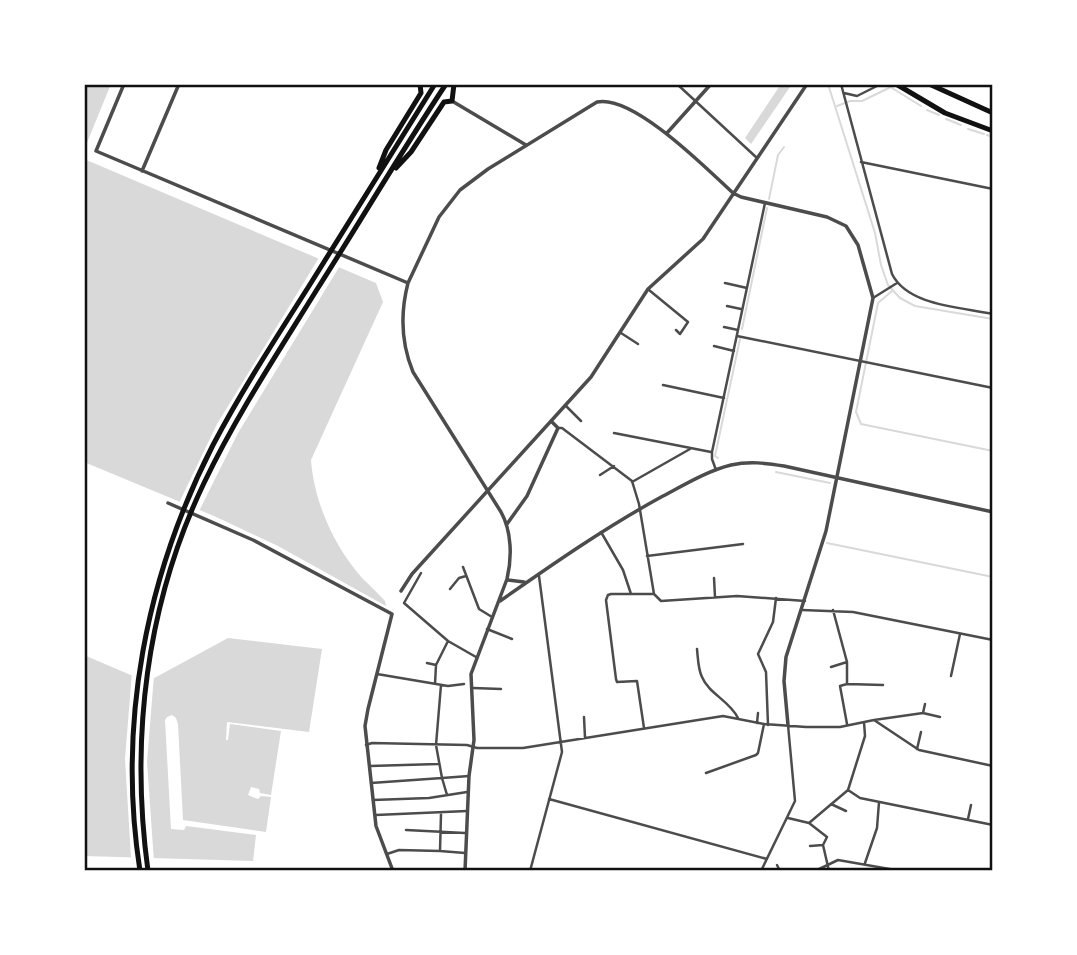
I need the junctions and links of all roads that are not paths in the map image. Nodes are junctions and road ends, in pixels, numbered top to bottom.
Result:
1 (124, 84) edge
2 (179, 84) edge
3 (420, 84) edge
4 (435, 84) edge
5 (446, 84) edge
6 (454, 84) edge
7 (677, 84) edge
8 (711, 84) edge
9 (807, 84) edge
10 (841, 84) edge
11 (881, 84) edge
12 (896, 84) edge
13 (929, 84) edge
14 (844, 95) junction
15 (452, 101) junction
16 (696, 101) junction
17 (993, 113) edge
18 (993, 131) edge
19 (667, 133) junction
20 (526, 145) junction
21 (757, 158) junction
22 (861, 162) junction
23 (142, 171) junction
24 (378, 174) junction
25 (385, 181) junction
26 (993, 189) edge
27 (733, 193) junction
28 (765, 202) junction
29 (725, 283) dead end
30 (408, 284) junction
31 (897, 284) junction
32 (747, 288) junction
33 (648, 289) junction
34 (873, 298) junction
35 (727, 306) dead end
36 (743, 309) junction
37 (993, 314) edge
38 (724, 327) dead end
39 (676, 330) dead end
40 (739, 330) junction
41 (621, 333) junction
42 (737, 336) junction
43 (638, 344) dead end
44 (714, 346) dead end
45 (734, 351) junction
46 (861, 362) junction
47 (663, 385) dead end
48 (993, 388) edge
49 (724, 398) junction
50 (566, 405) junction
51 (551, 421) junction
52 (581, 421) dead end
53 (558, 428) junction
54 (614, 433) dead end
55 (692, 448) junction
56 (712, 452) junction
57 (614, 466) junction
58 (716, 470) junction
59 (600, 475) dead end
60 (838, 478) junction
61 (632, 482) junction
62 (488, 491) junction
63 (168, 503) dead end
64 (639, 510) junction
65 (993, 512) edge
66 (507, 524) junction
67 (601, 532) junction
68 (743, 544) dead end
69 (647, 556) junction
70 (463, 567) dead end
71 (421, 573) dead end
72 (539, 573) junction
73 (466, 576) junction
74 (714, 578) dead end
75 (507, 579) junction
76 (526, 582) junction
77 (450, 589) dead end
78 (401, 591) dead end
79 (631, 594) junction
80 (654, 594) junction
81 (715, 597) junction
82 (776, 598) junction
83 (500, 601) junction
84 (805, 601) junction
85 (802, 610) junction
86 (833, 610) junction
87 (492, 617) junction
88 (487, 629) junction
89 (960, 634) junction
90 (512, 639) dead end
91 (993, 640) edge
92 (448, 641) junction
93 (697, 649) dead end
94 (476, 657) junction
95 (427, 663) dead end
96 (847, 663) junction
97 (436, 665) junction
98 (831, 667) dead end
99 (376, 674) junction
100 (951, 676) dead end
101 (435, 684) junction
102 (464, 684) dead end
103 (848, 684) junction
104 (441, 685) junction
105 (883, 685) dead end
106 (472, 688) junction
107 (501, 689) dead end
108 (925, 704) dead end
109 (758, 713) dead end
110 (923, 713) junction
111 (584, 717) dead end
112 (940, 717) dead end
113 (738, 719) junction
114 (874, 720) junction
115 (864, 722) junction
116 (757, 723) junction
117 (766, 725) junction
118 (788, 725) junction
119 (847, 725) junction
120 (644, 728) junction
121 (921, 732) dead end
122 (585, 738) junction
123 (561, 742) junction
124 (366, 745) junction
125 (436, 745) junction
126 (473, 747) junction
127 (918, 749) junction
128 (438, 764) junction
129 (370, 766) junction
130 (993, 766) edge
131 (705, 773) dead end
132 (469, 776) junction
133 (442, 778) junction
134 (371, 783) junction
135 (848, 790) junction
136 (468, 792) junction
137 (447, 795) junction
138 (549, 799) junction
139 (373, 800) junction
140 (879, 802) junction
141 (831, 804) junction
142 (971, 805) dead end
143 (467, 811) junction
144 (846, 811) dead end
145 (441, 813) junction
146 (374, 815) junction
147 (788, 818) junction
148 (968, 820) junction
149 (809, 823) junction
150 (993, 825) edge
151 (406, 830) dead end
152 (441, 831) junction
153 (467, 833) junction
154 (827, 837) junction
155 (833, 841) dead end
156 (823, 845) junction
157 (810, 846) dead end
158 (440, 850) junction
159 (466, 853) junction
160 (387, 854) junction
161 (767, 859) junction
162 (864, 863) junction
163 (829, 865) junction
164 (777, 866) dead end
165 (140, 871) edge
166 (148, 871) edge
167 (393, 871) edge
168 (465, 871) edge
169 (530, 871) edge
170 (761, 871) edge
171 (780, 871) edge
172 (815, 871) edge
173 (829, 871) edge
174 (901, 871) edge

1 - 23 street
2 - 23 street
3 - 24 highway
4 - 24 highway
5 - 25 highway
6 - 15 highway
7 - 16 street
8 - 16 street
9 - 21 street
10 - 14 street
11 - 14 street
12 - 18 highway
13 - 17 highway
14 - 22 street
15 - 20 street
15 - 25 highway
16 - 19 street
16 - 21 street
19 - 20 street
19 - 27 street
20 - 30 street
21 - 27 street
22 - 26 street
22 - 31 street
23 - 30 street
24 - 165 highway
25 - 166 highway
27 - 28 street
27 - 33 street
28 - 32 street
28 - 34 street
29 - 32 street
30 - 62 street
31 - 34 street
31 - 37 street
32 - 36 street
33 - 39 street
33 - 41 street
34 - 46 street
35 - 36 street
36 - 40 street
38 - 40 street
40 - 42 street
41 - 43 street
41 - 50 street
42 - 45 street
42 - 46 street
44 - 45 street
45 - 49 street
46 - 48 street
46 - 60 street
47 - 49 street
49 - 56 street
50 - 51 street
50 - 52 street
51 - 53 street
51 - 62 street
53 - 57 street
53 - 66 street
54 - 55 street
55 - 56 street
55 - 61 street
56 - 58 street
57 - 59 street
57 - 61 street
58 - 60 street
58 - 64 street
60 - 65 street
60 - 84 street
61 - 64 street
62 - 66 street
62 - 78 street
63 - 99 street
64 - 67 street
64 - 69 street
66 - 75 street
67 - 72 street
67 - 79 street
68 - 69 street
69 - 80 street
70 - 73 street
71 - 92 street
72 - 76 street
72 - 123 street
73 - 77 street
73 - 87 street
74 - 81 street
75 - 76 street
75 - 83 street
76 - 83 street
79 - 80 street
79 - 120 street
80 - 81 street
81 - 82 street
82 - 84 street
82 - 117 street
83 - 87 street
84 - 85 street
85 - 86 street
85 - 118 street
86 - 89 street
86 - 96 street
87 - 88 street
88 - 90 street
88 - 94 street
89 - 91 street
89 - 100 street
92 - 94 street
92 - 97 street
93 - 113 street
94 - 106 street
95 - 97 street
96 - 98 street
96 - 103 street
97 - 101 street
99 - 101 street
99 - 124 street
101 - 104 street
102 - 104 street
103 - 105 street
103 - 119 street
104 - 125 street
106 - 107 street
106 - 126 street
108 - 110 street
109 - 116 street
110 - 112 street
110 - 114 street
111 - 122 street
113 - 116 street
113 - 120 street
114 - 115 street
114 - 127 street
115 - 119 street
115 - 135 street
116 - 117 street
117 - 118 street
117 - 131 street
118 - 119 street
118 - 147 street
120 - 122 street
121 - 127 street
122 - 123 street
123 - 126 street
123 - 138 street
124 - 125 street
124 - 129 street
125 - 126 street
125 - 128 street
126 - 132 street
127 - 130 street
128 - 129 street
128 - 133 street
129 - 134 street
132 - 133 street
132 - 136 street
133 - 134 street
133 - 137 street
134 - 139 street
135 - 140 street
135 - 141 street
136 - 137 street
136 - 143 street
137 - 139 street
138 - 161 street
138 - 169 street
139 - 146 street
140 - 148 street
140 - 162 street
141 - 144 street
141 - 149 street
142 - 148 street
143 - 145 street
143 - 153 street
145 - 146 street
145 - 152 street
146 - 160 street
147 - 149 street
147 - 161 street
148 - 150 street
149 - 154 street
151 - 152 street
152 - 153 street
152 - 158 street
153 - 159 street
154 - 155 street
154 - 156 street
156 - 157 street
156 - 163 street
158 - 159 street
158 - 160 street
159 - 168 street
160 - 167 street
161 - 170 street
162 - 163 street
162 - 174 street
163 - 172 street
163 - 173 street
164 - 171 street

